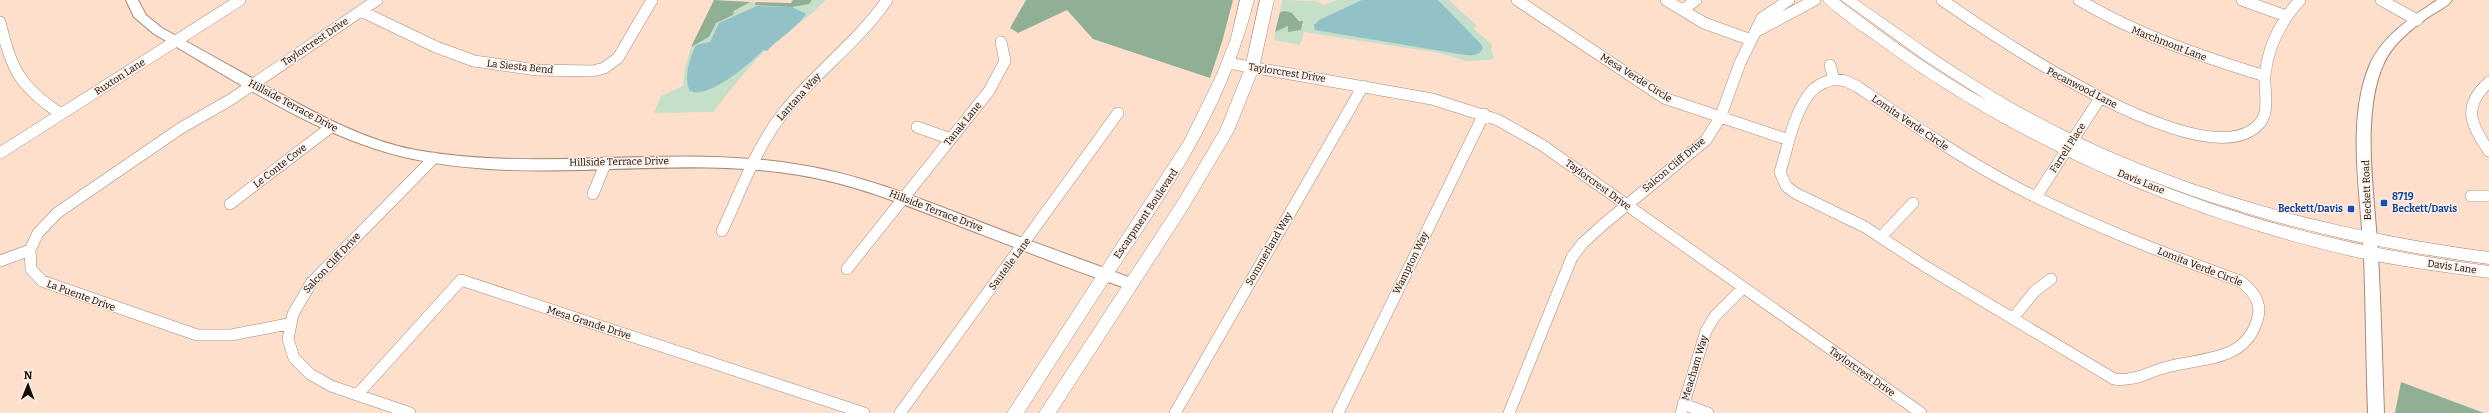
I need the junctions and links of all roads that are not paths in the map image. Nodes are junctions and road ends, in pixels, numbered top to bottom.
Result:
1 (132, 0) edge
2 (240, 0) edge
3 (377, 0) edge
4 (652, 0) edge
5 (887, 0) edge
6 (1247, 0) edge
7 (1267, 0) edge
8 (1517, 0) edge
9 (1666, 0) edge
10 (1696, 0) edge
11 (1789, 0) edge
12 (1815, 0) edge
13 (1830, 0) edge
14 (1848, 0) edge
15 (1942, 0) edge
16 (2079, 0) edge
17 (2242, 0) edge
18 (2300, 0) edge
19 (2382, 0) edge
20 (2446, 0) edge
21 (1683, 10) junction
22 (361, 11) junction
23 (2286, 16) junction
24 (2417, 20) junction
25 (0, 22) edge
26 (1757, 30) junction
27 (2, 35) edge
28 (1751, 40) junction
29 (176, 41) junction
30 (1001, 42) dead end
31 (1228, 63) junction
32 (1830, 65) dead end
33 (1252, 68) junction
34 (2265, 76) junction
35 (1834, 80) junction
36 (2489, 82) edge
37 (252, 84) junction
38 (1363, 86) junction
39 (2100, 98) junction
40 (1118, 113) dead end
41 (61, 114) junction
42 (1484, 114) junction
43 (1720, 118) junction
44 (330, 127) junction
45 (917, 127) dead end
46 (951, 139) junction
47 (1789, 140) junction
48 (2071, 145) junction
49 (2489, 150) edge
50 (0, 153) edge
51 (434, 158) junction
52 (606, 162) junction
53 (754, 163) junction
54 (593, 194) dead end
55 (2471, 196) dead end
56 (2489, 196) edge
57 (2036, 197) junction
58 (903, 198) junction
59 (230, 204) dead end
60 (1913, 204) dead end
61 (1626, 205) junction
62 (722, 231) dead end
63 (1881, 237) junction
64 (1024, 244) junction
65 (2370, 247) junction
66 (30, 250) junction
67 (2489, 258) edge
68 (0, 261) edge
69 (847, 269) dead end
70 (2489, 272) edge
71 (1106, 274) junction
72 (2051, 279) dead end
73 (1131, 284) junction
74 (1744, 288) junction
75 (2013, 318) junction
76 (288, 324) junction
77 (357, 395) junction
78 (1682, 409) edge
79 (410, 413) edge
80 (864, 413) edge
81 (900, 413) edge
82 (1015, 413) edge
83 (1047, 413) edge
84 (1174, 413) edge
85 (1338, 413) edge
86 (1509, 413) edge
87 (1708, 413) edge
88 (1921, 413) edge
89 (2376, 413) edge

1 - 29 street, Hillside Terrace Drive
2 - 29 street, Ruxton Lane
3 - 22 street, Taylorcrest Drive
4 - 22 street, La Siesta Bend
5 - 53 street, Lantana Way
6 - 31 main road, Escarpment Boulevard
7 - 33 main road
8 - 43 street, Mesa Verde Circle
9 - 21 street
10 - 21 street
11 - 26 street, Salcon Cliff Drive
12 - 26 street
13 - 48 main road, Davis Lane
14 - 48 main road, Davis Lane
15 - 39 street, Pecanwood Lane
16 - 34 street, Marchmont Lane
17 - 23 street
18 - 23 street
19 - 24 street
20 - 24 street, Beckett Road
21 - 28 street
22 - 37 street, Taylorcrest Drive
23 - 34 street
24 - 65 street, Beckett Road
25 - 27 street
26 - 28 street, Salcon Cliff Drive
27 - 41 street
28 - 43 street, Salcon Cliff Drive
29 - 37 street, Hillside Terrace Drive
29 - 41 street, Ruxton Lane
30 - 46 street, Tanak Lane
31 - 33 street, Taylorcrest Drive
31 - 71 main road, Escarpment Boulevard
32 - 35 street
33 - 38 street, Taylorcrest Drive
33 - 73 main road
34 - 39 street, Pecanwood Lane
35 - 47 street, Lomita Verde Circle
35 - 57 street, Lomita Verde Circle
36 - 49 street
37 - 44 street, Hillside Terrace Drive
37 - 66 street
38 - 42 street, Taylorcrest Drive
38 - 84 street, Sommerland Way
39 - 48 street, Farrell Place
40 - 64 street, Sautelle Lane
41 - 50 street, Ruxton Lane
42 - 61 street, Taylorcrest Drive
42 - 85 street, Wampton Way
43 - 47 street, Mesa Verde Circle
43 - 61 street, Salcon Cliff Drive
44 - 51 street, Hillside Terrace Drive
44 - 59 street, Le Conte Cove
45 - 46 street
46 - 58 street, Tanak Lane
47 - 63 street, Lomita Verde Circle
48 - 57 street, Farrell Place
48 - 65 main road, Davis Lane
51 - 52 street, Hillside Terrace Drive
51 - 76 street, Salcon Cliff Drive
52 - 53 street, Hillside Terrace Drive
52 - 54 street
53 - 58 street, Hillside Terrace Drive
53 - 62 street, Lantana Way
55 - 56 street
57 - 75 street, Lomita Verde Circle
58 - 64 street, Hillside Terrace Drive
58 - 69 street, Tanak Lane
60 - 63 street
61 - 74 street, Taylorcrest Drive
61 - 86 street, Salcon Cliff Drive
63 - 75 street, Lomita Verde Circle
64 - 71 street, Hillside Terrace Drive
64 - 81 street, Sautelle Lane
65 - 67 main road, Davis Lane
65 - 70 main road, Davis Lane
65 - 89 street, Beckett Road
66 - 68 street
66 - 76 street, La Puente Drive
71 - 73 street, Hillside Terrace Drive
71 - 82 main road, Escarpment Boulevard
72 - 75 street
73 - 83 main road
74 - 78 street, Meacham Way
74 - 88 street, Taylorcrest Drive
76 - 77 street, Salcon Cliff Drive
77 - 79 street, Salcon Cliff Drive
77 - 80 street, Mesa Grande Drive
78 - 87 street

